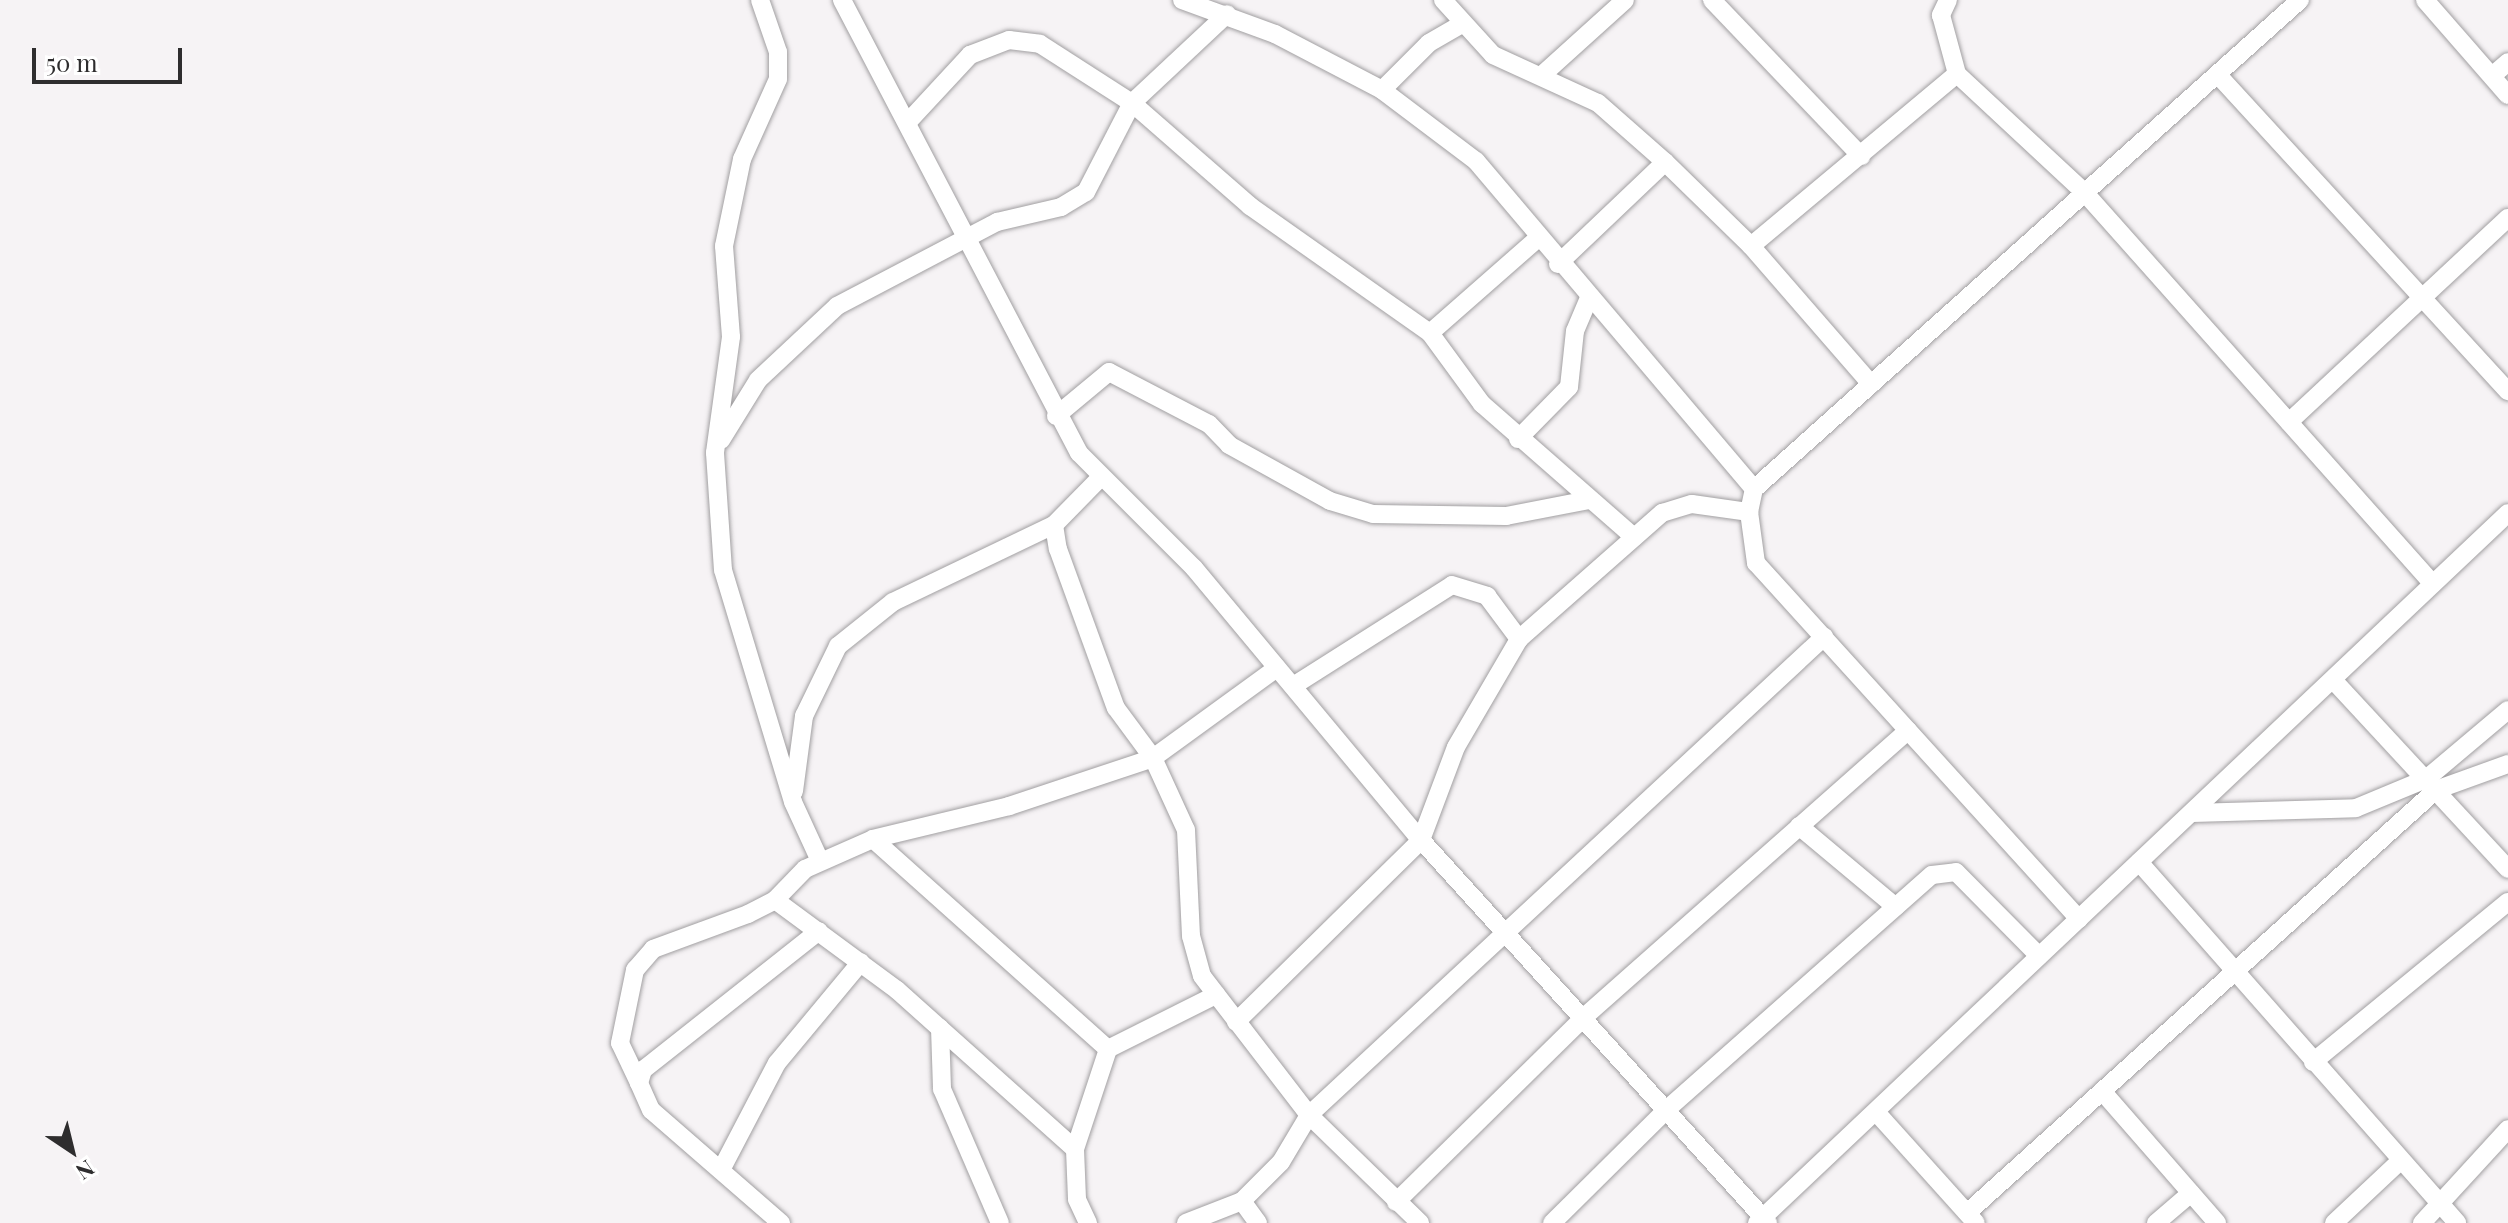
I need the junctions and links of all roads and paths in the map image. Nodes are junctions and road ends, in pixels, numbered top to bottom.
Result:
1 (760, 0) edge
2 (842, 0) edge
3 (1182, 0) edge
4 (1443, 0) edge
5 (1625, 0) edge
6 (1712, 0) edge
7 (1948, 0) edge
8 (2300, 0) edge
9 (2425, 0) edge
10 (1227, 14) junction
11 (1463, 23) junction
12 (2508, 62) edge
13 (1957, 74) junction
14 (2218, 75) junction
15 (1541, 76) junction
16 (2492, 76) junction
17 (1382, 90) junction
18 (2508, 95) edge
19 (1132, 103) junction
20 (907, 123) junction
21 (1861, 156) junction
22 (1665, 162) junction
23 (2085, 193) junction
24 (2508, 218) edge
25 (1538, 238) junction
26 (969, 240) junction
27 (1751, 246) junction
28 (1558, 264) junction
29 (1589, 298) junction
30 (2423, 298) junction
31 (1430, 333) junction
32 (1871, 384) junction
33 (2508, 391) edge
34 (1056, 416) junction
35 (2289, 422) junction
36 (1518, 439) junction
37 (715, 453) junction
38 (1100, 478) junction
39 (1754, 489) junction
40 (1589, 500) junction
41 (1749, 512) junction
42 (2508, 513) edge
43 (1054, 525) junction
44 (1634, 537) junction
45 (2433, 584) junction
46 (1824, 637) junction
47 (1519, 639) junction
48 (1277, 668) junction
49 (2334, 681) junction
50 (1293, 686) junction
51 (2508, 710) edge
52 (1908, 730) junction
53 (1153, 758) junction
54 (2508, 764) edge
55 (2431, 785) junction
56 (793, 802) junction
57 (2192, 813) junction
58 (1799, 826) junction
59 (873, 839) junction
60 (1421, 840) junction
61 (820, 861) junction
62 (2139, 862) junction
63 (2508, 869) edge
64 (775, 900) junction
65 (2508, 902) edge
66 (1896, 907) junction
67 (2079, 919) junction
68 (819, 931) junction
69 (1508, 934) junction
70 (2039, 956) junction
71 (861, 962) junction
72 (2234, 971) junction
73 (1216, 995) junction
74 (1583, 1018) junction
75 (1236, 1022) junction
76 (940, 1028) junction
77 (1108, 1049) junction
78 (2313, 1062) junction
79 (639, 1083) junction
80 (2102, 1091) junction
81 (1665, 1111) junction
82 (1876, 1112) junction
83 (1309, 1115) junction
84 (2508, 1129) edge
85 (1075, 1149) junction
86 (2400, 1161) junction
87 (721, 1170) junction
88 (2191, 1193) junction
89 (1242, 1201) junction
90 (1396, 1202) junction
91 (2439, 1202) junction
92 (1972, 1218) edge
93 (1763, 1221) edge
94 (781, 1223) edge
95 (1000, 1223) edge
96 (1088, 1223) edge
97 (1186, 1223) edge
98 (1258, 1223) edge
99 (1420, 1223) edge
100 (1552, 1223) edge
101 (2156, 1223) edge
102 (2217, 1223) edge
103 (2334, 1223) edge
104 (2422, 1223) edge
105 (2457, 1223) edge

1 - 37 street
2 - 20 street
3 - 10 street
4 - 11 street
5 - 15 street
6 - 21 street
7 - 13 street
8 - 14 street
9 - 16 street
10 - 17 street
10 - 19 street
11 - 15 street
11 - 17 street
12 - 16 street
13 - 21 street
13 - 23 street
14 - 23 street
14 - 30 street
15 - 22 street
16 - 18 street
17 - 25 street
19 - 20 street
19 - 26 street
19 - 31 street
20 - 26 street
21 - 27 street
22 - 27 street
22 - 28 street
23 - 32 street
23 - 35 street
24 - 30 street
25 - 28 street
25 - 31 street
26 - 34 street
26 - 37 street
27 - 32 street
28 - 29 street
29 - 36 street
29 - 39 street
30 - 33 street
30 - 35 street
31 - 36 street
32 - 39 street
34 - 38 street
34 - 40 street
35 - 45 street
36 - 40 street
37 - 56 street
38 - 43 street
38 - 48 street
39 - 41 street
40 - 44 street
41 - 44 street
41 - 46 street
42 - 45 street
43 - 53 street
43 - 56 street
44 - 47 street
45 - 49 street
46 - 52 street
46 - 69 street
47 - 50 street
47 - 60 street
48 - 50 street
48 - 53 street
49 - 55 street
49 - 57 street
50 - 60 street
51 - 55 street
52 - 58 street
52 - 67 street
53 - 59 street
53 - 73 street
54 - 55 street
55 - 57 street
55 - 63 street
55 - 72 street
56 - 61 street
57 - 62 street
58 - 66 street
58 - 74 street
59 - 61 street
59 - 77 street
60 - 69 street
60 - 75 street
61 - 64 street
62 - 67 street
62 - 72 street
64 - 68 street
64 - 79 street
65 - 78 street
66 - 70 street
66 - 81 street
67 - 70 street
68 - 71 street
68 - 79 street
69 - 74 street
69 - 83 street
70 - 82 street
71 - 76 street
71 - 87 street
72 - 78 street
72 - 80 street
73 - 75 street
73 - 77 street
74 - 81 street
74 - 90 street
75 - 83 street
76 - 85 street
76 - 95 street
77 - 85 street
78 - 86 street
79 - 87 street
80 - 88 street
80 - 92 street
81 - 93 street
81 - 100 street
82 - 92 street
82 - 93 street
83 - 89 street
83 - 90 street
84 - 91 street
85 - 96 street
86 - 91 street
86 - 103 street
87 - 94 street
88 - 101 street
88 - 102 street
89 - 97 street
89 - 98 street
90 - 99 street
91 - 104 street
91 - 105 street

